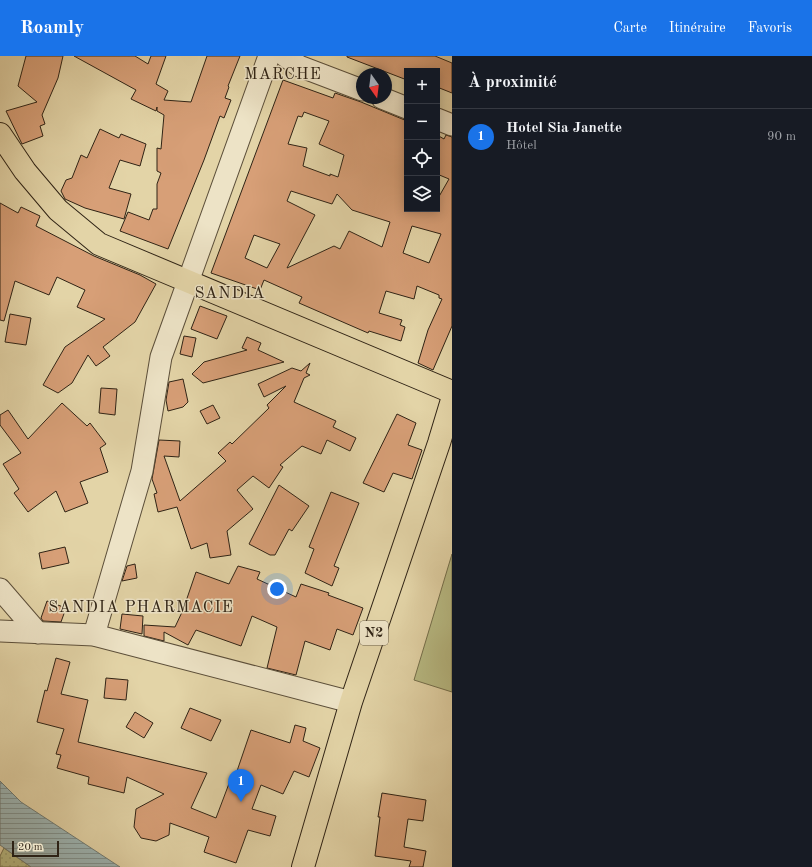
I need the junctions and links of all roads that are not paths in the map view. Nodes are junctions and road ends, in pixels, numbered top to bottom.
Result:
1 (269, 56) edge
2 (284, 56) edge
3 (356, 88) edge
4 (392, 102) edge
5 (404, 107) edge
6 (440, 120) edge
7 (452, 125) edge
8 (0, 134) edge
9 (189, 282) junction
10 (452, 392) edge
11 (452, 400) edge
12 (445, 444) edge
13 (0, 589) edge
14 (0, 631) edge
15 (38, 633) junction
16 (94, 635) junction
17 (351, 702) junction
18 (303, 867) edge

1 - 9 street
2 - 3 street
4 - 5 street
6 - 7 street
8 - 9 highway
9 - 10 highway
9 - 16 street
11 - 12 highway, N2
12 - 17 highway, N2
13 - 15 street
14 - 15 street
15 - 16 street
16 - 17 street
17 - 18 highway, N2

